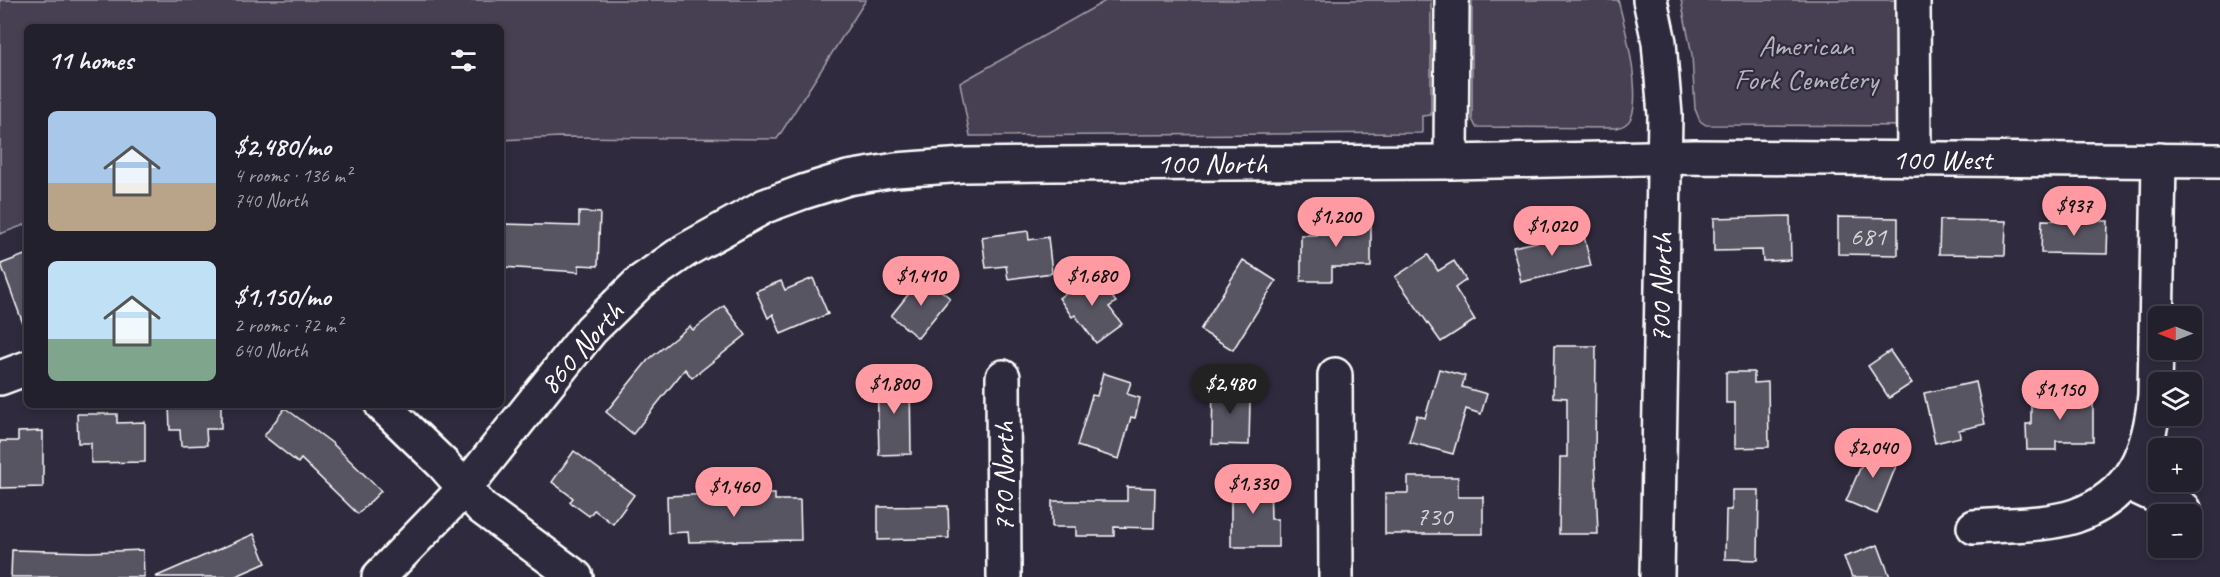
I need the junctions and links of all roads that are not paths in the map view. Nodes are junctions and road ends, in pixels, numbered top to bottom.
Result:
1 (1452, 0) edge
2 (1650, 0) edge
3 (1913, 0) edge
4 (1664, 158) junction
5 (1914, 159) junction
6 (2159, 160) junction
7 (2220, 161) edge
8 (1451, 162) junction
9 (765, 206) joint
10 (24, 369) edge
11 (1335, 375) dead end
12 (1003, 377) dead end
13 (0, 378) edge
14 (385, 408) edge
15 (2126, 482) junction
16 (465, 488) junction
17 (2173, 504) edge
18 (1974, 526) dead end
19 (379, 577) edge
20 (576, 577) edge
21 (1004, 577) edge
22 (1336, 577) edge
23 (1657, 577) edge

1 - 8 street
2 - 4 street, 700 North
3 - 5 street
4 - 5 street, 100 West
4 - 8 street, 100 North
4 - 23 street, 700 North
5 - 6 street, 100 West
6 - 7 street, 100 West
6 - 15 street
8 - 9 street, 100 North
9 - 16 street, 860 North
10 - 13 street
11 - 22 street
12 - 21 street, 790 North
14 - 16 street
15 - 17 street
15 - 18 street
16 - 19 street, 860 North
16 - 20 street

